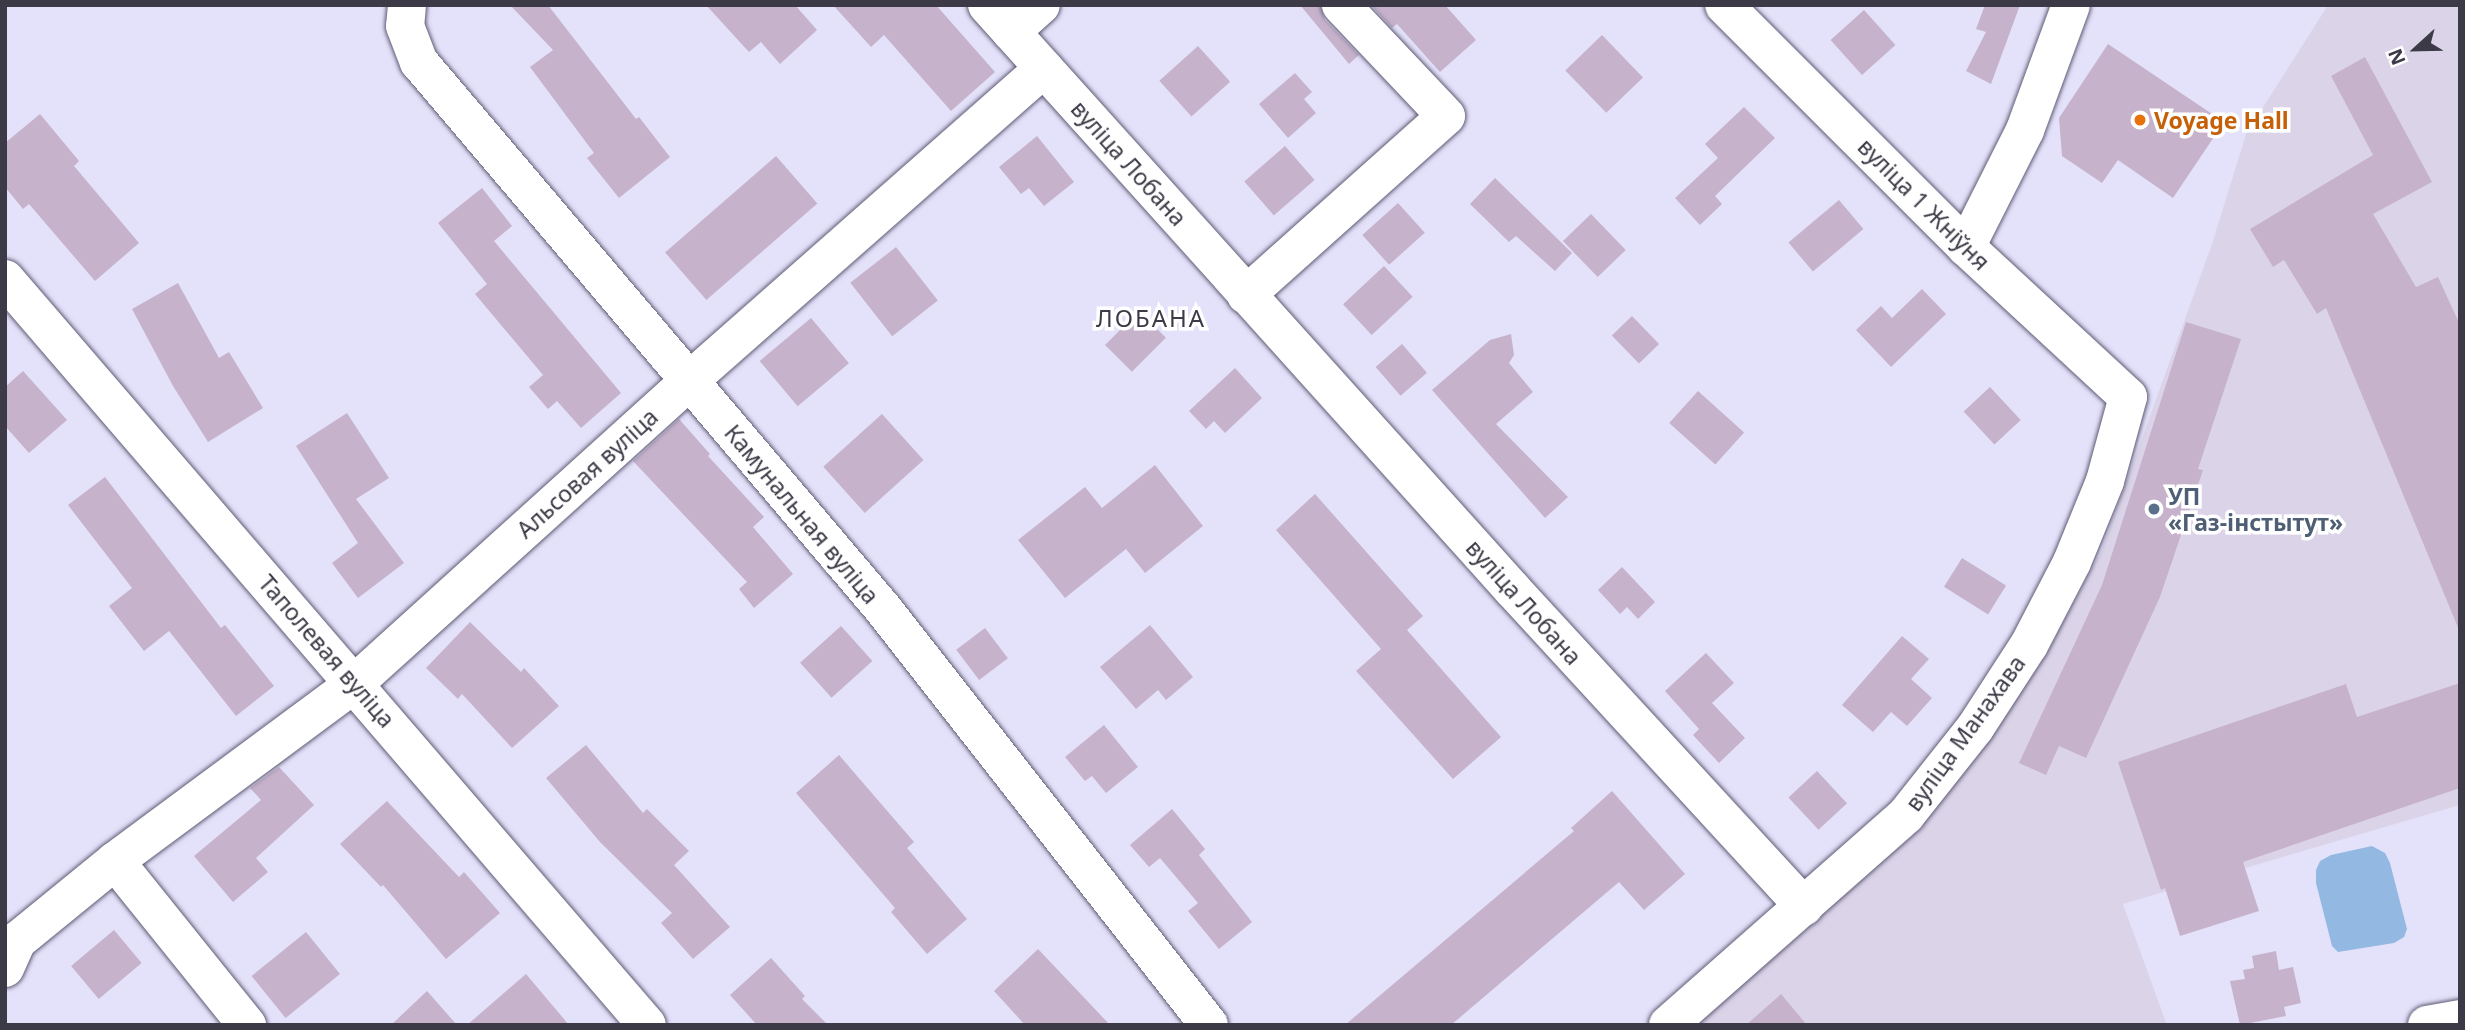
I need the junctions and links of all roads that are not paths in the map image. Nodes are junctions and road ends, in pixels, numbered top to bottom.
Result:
1 (407, 5) edge
2 (1041, 5) edge
3 (1341, 5) edge
4 (1724, 5) edge
5 (2071, 5) edge
6 (999, 19) edge
7 (1044, 68) junction
8 (1966, 247) junction
9 (5, 279) edge
10 (1246, 295) junction
11 (689, 381) junction
12 (2127, 397) joint
13 (355, 684) junction
14 (115, 861) junction
15 (1804, 907) junction
16 (5, 968) edge
17 (2460, 1019) edge
18 (247, 1025) edge
19 (647, 1025) edge
20 (1209, 1025) edge
21 (1668, 1025) edge
22 (2427, 1025) edge

1 - 11 street, Камунальная вуліца
2 - 6 street, вуліца Лобана
3 - 10 street
4 - 8 street, вуліца 1 Жніўня
5 - 8 street
6 - 7 street, вуліца Лобана
7 - 10 street, вуліца Лобана
7 - 11 street, Альсовая вуліца
8 - 12 street, вуліца 1 Жніўня
9 - 13 street, Таполевая вуліца
10 - 15 street, вуліца Лобана
11 - 13 street, Альсовая вуліца
11 - 20 street, Камунальная вуліца
12 - 15 street, вуліца Манахава
13 - 14 street, Альсовая вуліца
13 - 19 street, Таполевая вуліца
14 - 16 street, Альсовая вуліца
14 - 18 street
15 - 21 street, вуліца Манахава
17 - 22 street

